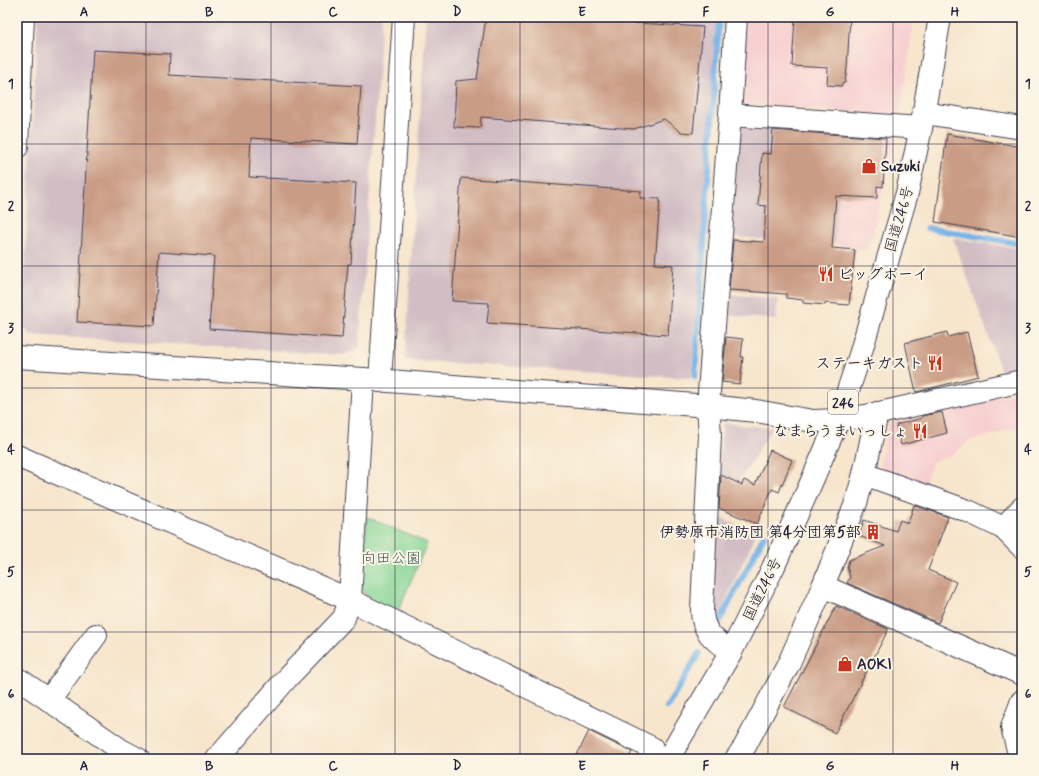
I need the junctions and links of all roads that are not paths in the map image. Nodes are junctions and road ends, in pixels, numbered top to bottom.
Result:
1 (23, 17) edge
2 (404, 17) edge
3 (736, 17) edge
4 (940, 17) edge
5 (730, 115) junction
6 (922, 120) junction
7 (1022, 128) edge
8 (17, 147) edge
9 (17, 357) edge
10 (372, 380) junction
11 (1022, 381) edge
12 (708, 406) junction
13 (878, 413) junction
14 (838, 420) junction
15 (17, 456) edge
16 (864, 474) junction
17 (1022, 508) edge
18 (1003, 528) junction
19 (1022, 547) edge
20 (822, 586) junction
21 (350, 600) junction
22 (96, 635) dead end
23 (731, 652) junction
24 (1022, 674) edge
25 (17, 678) edge
26 (49, 700) junction
27 (1022, 700) edge
28 (660, 753) edge
29 (1022, 753) edge
30 (138, 759) edge
31 (217, 759) edge
32 (736, 759) edge

1 - 8 main road
2 - 10 main road
3 - 5 main road
4 - 6 main road, 国道246号 / 246
5 - 6 main road
5 - 12 main road
6 - 7 main road
6 - 14 main road, 国道246号 / 246
9 - 10 main road
10 - 12 main road
10 - 21 main road
11 - 13 main road
12 - 14 main road
12 - 23 main road
13 - 14 main road
13 - 16 main road
14 - 23 main road, 国道246号 / 246
15 - 21 main road
16 - 18 main road
16 - 20 main road
17 - 18 main road
18 - 19 main road
20 - 24 main road
20 - 32 main road
21 - 28 main road
21 - 31 main road
22 - 26 main road
23 - 28 main road, 国道246号 / 246
25 - 26 main road
26 - 30 main road
27 - 29 main road

